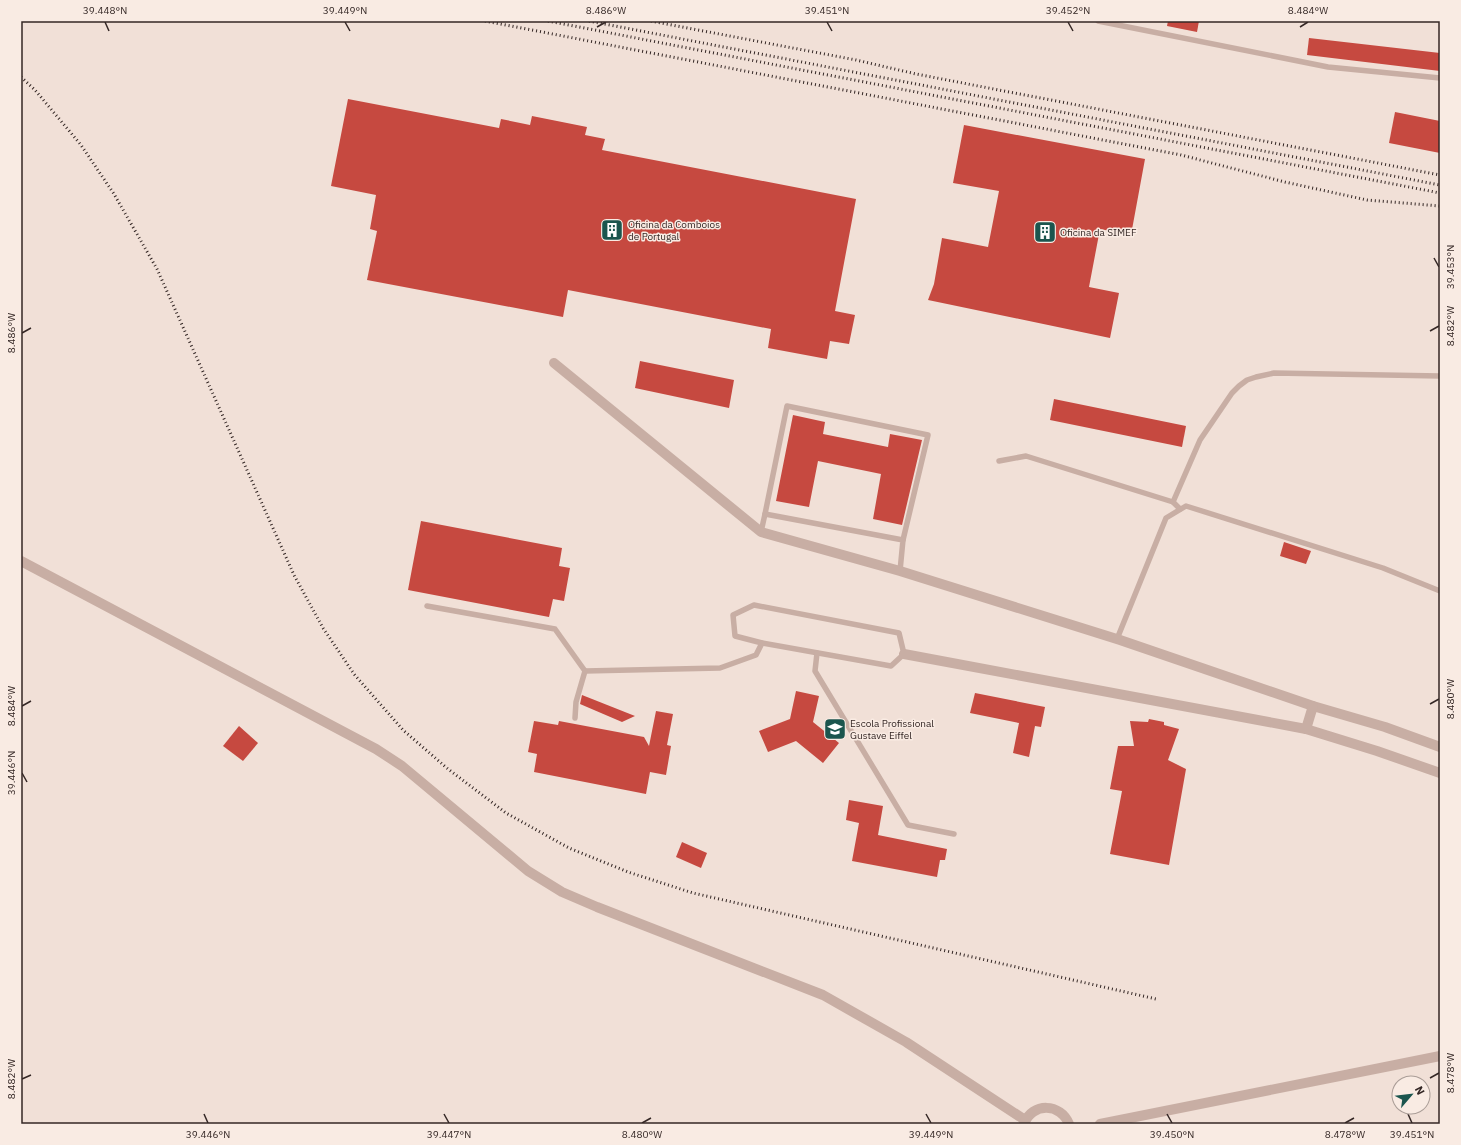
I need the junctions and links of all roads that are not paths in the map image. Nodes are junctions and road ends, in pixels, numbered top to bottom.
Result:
1 (1098, 21) edge
2 (1440, 78) edge
3 (554, 363) dead end
4 (1440, 376) edge
5 (999, 461) dead end
6 (1173, 502) junction
7 (1180, 509) junction
8 (766, 514) junction
9 (761, 532) junction
10 (903, 540) junction
11 (21, 561) edge
12 (900, 572) junction
13 (1440, 591) edge
14 (427, 606) dead end
15 (1117, 639) junction
16 (762, 643) junction
17 (817, 653) junction
18 (904, 654) junction
19 (585, 671) junction
20 (1313, 706) junction
21 (575, 718) dead end
22 (1306, 730) junction
23 (1440, 746) edge
24 (1440, 773) edge
25 (954, 834) dead end
26 (1440, 1056) edge
27 (1025, 1122) edge
28 (1069, 1124) edge
29 (1100, 1124) edge

1 - 2 lane
3 - 9 street
4 - 6 lane
5 - 6 lane
6 - 7 lane
7 - 13 lane
7 - 15 lane
8 - 9 lane
8 - 10 lane
8 - 10 lane
9 - 12 street
10 - 12 lane
11 - 27 street
12 - 15 street
14 - 19 lane
15 - 20 street
16 - 17 lane
16 - 18 lane
16 - 19 lane
17 - 18 lane
17 - 25 lane
18 - 22 street
19 - 21 lane
20 - 22 street
20 - 23 street
22 - 24 street
26 - 29 street
27 - 28 street

